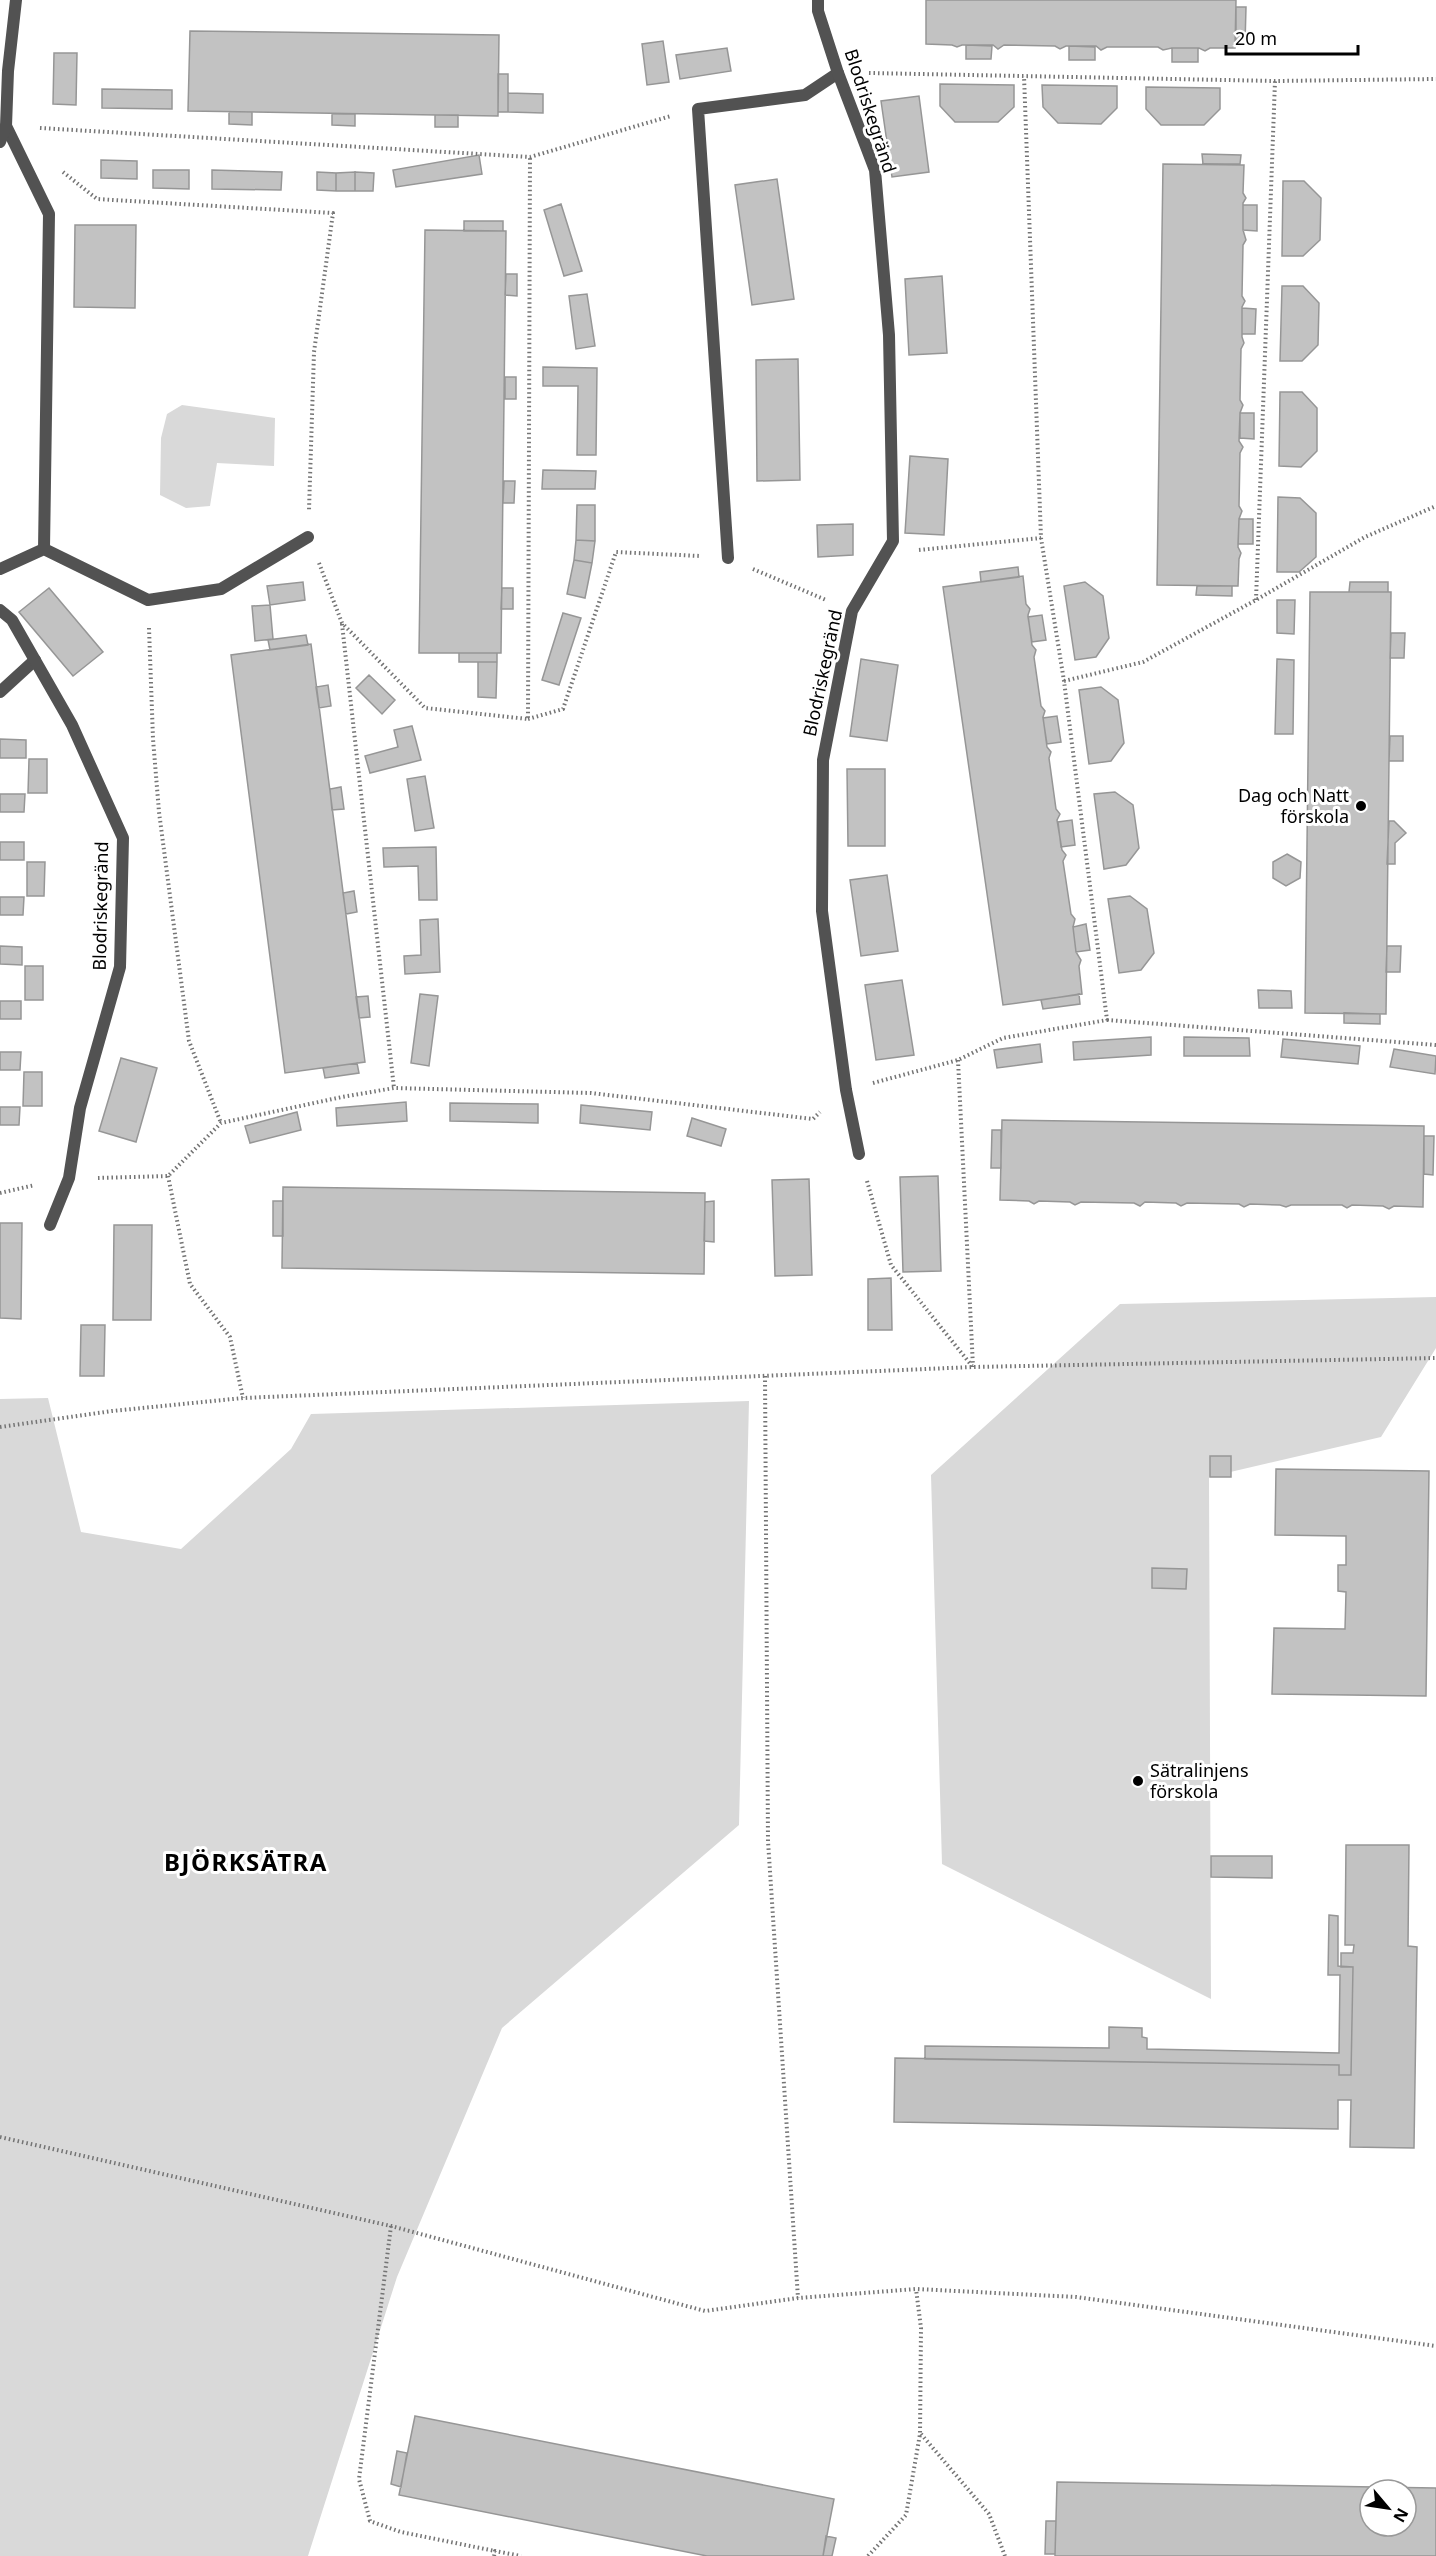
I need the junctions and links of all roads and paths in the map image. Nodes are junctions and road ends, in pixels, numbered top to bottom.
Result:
1 (16, 0) edge
2 (818, 0) edge
3 (838, 73) junction
4 (1024, 76) junction
5 (1436, 79) edge
6 (1275, 81) junction
7 (698, 109) junction
8 (6, 126) junction
9 (0, 142) edge
10 (530, 157) junction
11 (61, 170) dead end
12 (1436, 506) edge
13 (308, 537) junction
14 (1041, 538) junction
15 (893, 541) junction
16 (44, 549) junction
17 (728, 558) junction
18 (0, 569) edge
19 (148, 600) junction
20 (1256, 600) junction
21 (0, 610) edge
22 (852, 611) junction
23 (342, 623) junction
24 (35, 660) junction
25 (1064, 681) junction
26 (0, 692) edge
27 (528, 719) junction
28 (1107, 1020) junction
29 (1436, 1045) edge
30 (958, 1060) junction
31 (394, 1088) junction
32 (846, 1090) junction
33 (221, 1123) junction
34 (859, 1154) joint
35 (168, 1176) junction
36 (69, 1178) junction
37 (50, 1225) dead end
38 (1436, 1359) edge
39 (973, 1367) junction
40 (765, 1376) junction
41 (243, 1398) junction
42 (0, 1427) edge
43 (0, 2137) edge
44 (391, 2226) junction
45 (916, 2289) junction
46 (798, 2298) junction
47 (1436, 2346) edge
48 (920, 2434) junction
49 (495, 2554) edge
50 (521, 2556) edge
51 (868, 2556) edge
52 (1005, 2556) edge

1 - 8 street
2 - 3 street, Blodriskegränd
3 - 4 path
3 - 7 street
3 - 15 street, Blodriskegränd
4 - 6 path
4 - 14 path
5 - 6 path
6 - 20 path
7 - 10 path
7 - 17 street
8 - 9 street
8 - 10 path
8 - 16 street
10 - 27 path
11 - 13 path
12 - 20 path
13 - 19 street
13 - 23 path
14 - 15 path
14 - 25 path
15 - 22 street, Blodriskegränd
16 - 18 street
16 - 19 street
17 - 22 path
17 - 27 path
19 - 33 path
20 - 25 path
21 - 24 street, Blodriskegränd
22 - 32 street, Blodriskegränd
23 - 27 path
23 - 31 path
24 - 26 street
24 - 36 street, Blodriskegränd
25 - 28 path
28 - 29 path
28 - 30 path
30 - 32 path
30 - 39 path
31 - 32 path
31 - 33 path
32 - 34 street, Blodriskegränd
33 - 35 path
34 - 39 path
35 - 36 path
35 - 41 path
36 - 37 street, Blodriskegränd
38 - 39 path
39 - 40 path
40 - 41 path
40 - 46 path
41 - 42 path
43 - 44 path
44 - 46 path
44 - 49 path
45 - 46 path
45 - 47 path
45 - 48 path
48 - 51 path
48 - 52 path
49 - 50 path

